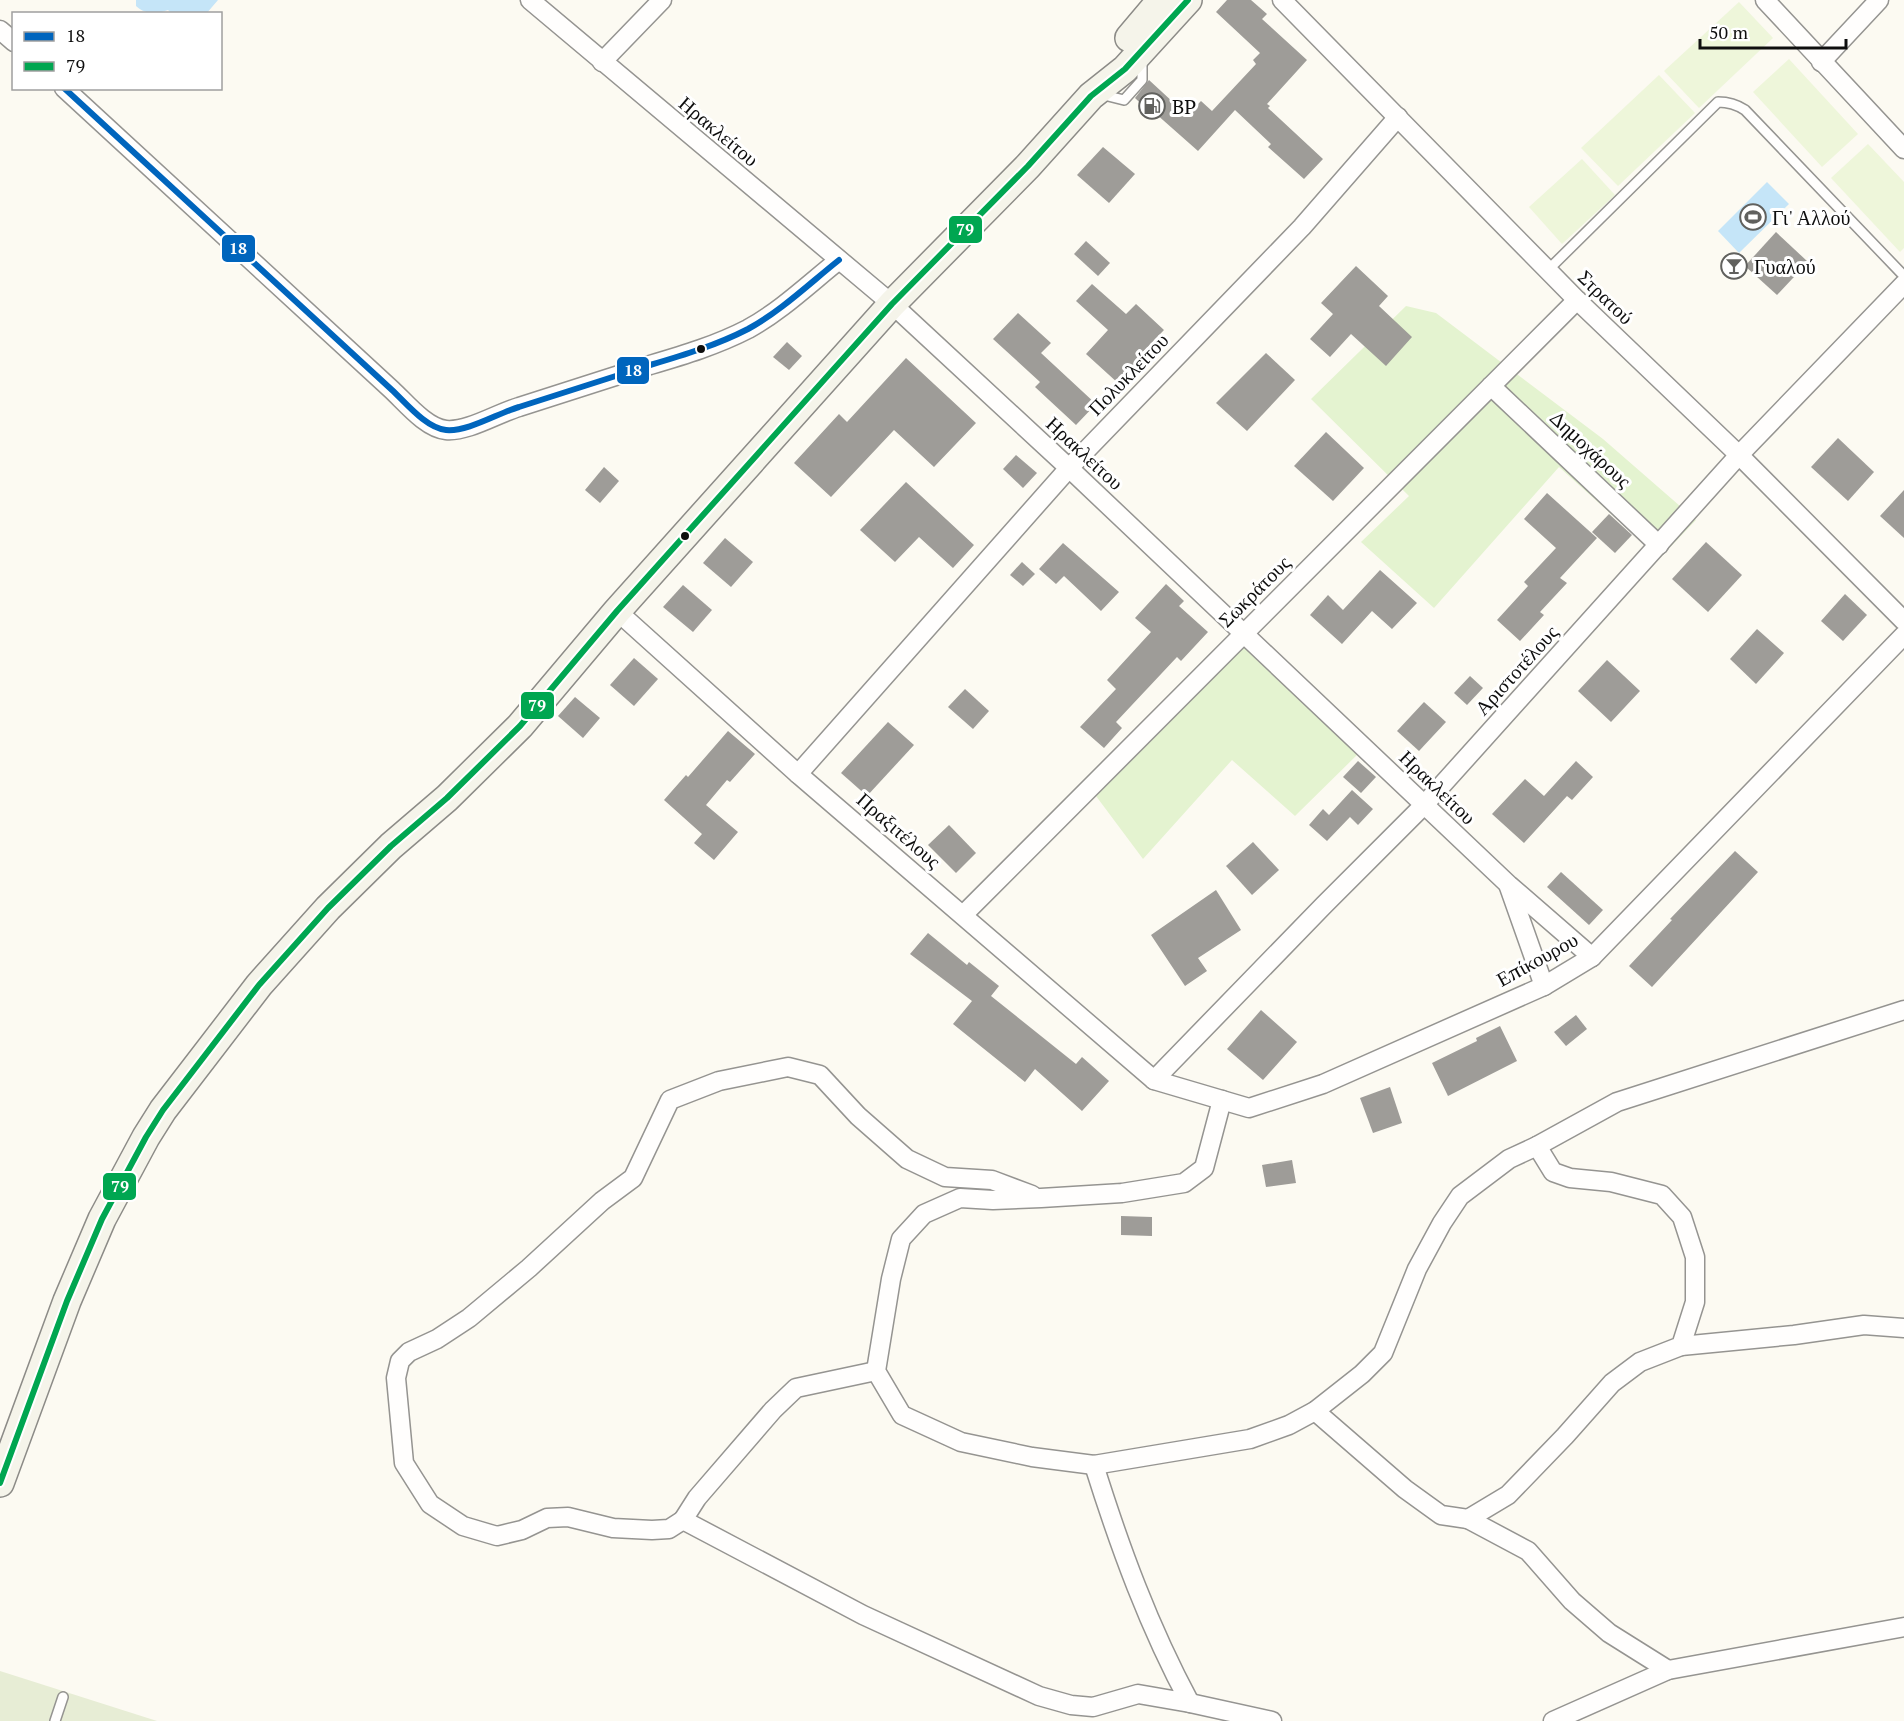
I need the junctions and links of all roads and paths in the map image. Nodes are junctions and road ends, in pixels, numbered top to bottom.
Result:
1 (530, 0) edge
2 (663, 0) edge
3 (1161, 0) edge
4 (1188, 0) edge
5 (1282, 0) edge
6 (1765, 0) edge
7 (1879, 0) edge
8 (0, 30) edge
9 (12, 40) edge
10 (602, 62) junction
11 (1821, 62) junction
12 (66, 90) edge
13 (1093, 94) junction
14 (1398, 117) junction
15 (1904, 149) edge
16 (839, 260) junction
17 (1548, 270) junction
18 (1904, 276) edge
19 (1904, 284) edge
20 (1577, 300) junction
21 (892, 304) junction
22 (1491, 386) junction
23 (1739, 455) junction
24 (1069, 468) junction
25 (1659, 545) junction
26 (617, 611) junction
27 (1904, 621) edge
28 (1243, 633) junction
29 (1904, 635) edge
30 (798, 774) junction
31 (1424, 805) junction
32 (1509, 885) junction
33 (963, 915) junction
34 (1592, 957) junction
35 (1544, 986) junction
36 (1904, 1010) edge
37 (1154, 1080) junction
38 (1222, 1100) junction
39 (1537, 1146) junction
40 (1041, 1198) junction
41 (1904, 1328) edge
42 (1681, 1346) junction
43 (876, 1371) junction
44 (1314, 1412) junction
45 (1094, 1465) junction
46 (0, 1483) edge
47 (1468, 1519) junction
48 (683, 1520) junction
49 (1904, 1627) edge
50 (1668, 1670) junction
51 (63, 1697) dead end
52 (1190, 1703) junction
53 (55, 1721) edge
54 (1272, 1721) edge
55 (1553, 1721) edge

1 - 10 street, Ηρακλείτου
2 - 10 street
3 - 13 street
4 - 13 street
5 - 14 street, Στρατού
6 - 11 street
7 - 11 street
8 - 9 street
10 - 16 street, Ηρακλείτου
11 - 15 street
12 - 16 street
13 - 21 street
14 - 17 street, Στρατού
14 - 24 street, Πολυκλείτου
16 - 21 street, Ηρακλείτου
17 - 18 lane
17 - 20 street, Στρατού
19 - 23 street, Αριστοτέλους
20 - 22 street, Σωκράτους
20 - 23 street, Στρατού
21 - 24 street, Ηρακλείτου
21 - 26 street
22 - 25 street, Δημοχάρους
22 - 28 street, Σωκράτους
23 - 25 street, Αριστοτέλους
23 - 27 street, Στρατού
24 - 28 street, Ηρακλείτου
24 - 30 street, Πολυκλείτου
25 - 31 street, Αριστοτέλους
26 - 30 street, Πραξιτέλους
26 - 46 street
28 - 31 street, Ηρακλείτου
28 - 33 street, Σωκράτους
29 - 34 street, Επίκουρου
30 - 33 street, Πραξιτέλους
31 - 32 street, Ηρακλείτου
31 - 37 street, Αριστοτέλους
32 - 34 street, Ηρακλείτου
32 - 35 street
33 - 37 street, Πραξιτέλους
34 - 35 street, Επίκουρου
35 - 38 street, Επίκουρου
36 - 39 street
37 - 38 street, Επίκουρου
38 - 40 street
39 - 42 street
39 - 44 street
40 - 43 street
40 - 48 street
41 - 42 street
42 - 47 street
43 - 45 street
43 - 48 street
44 - 45 street
44 - 47 street
45 - 52 street
47 - 50 street
48 - 52 street
49 - 50 street
50 - 55 street
51 - 53 lane
52 - 54 street

